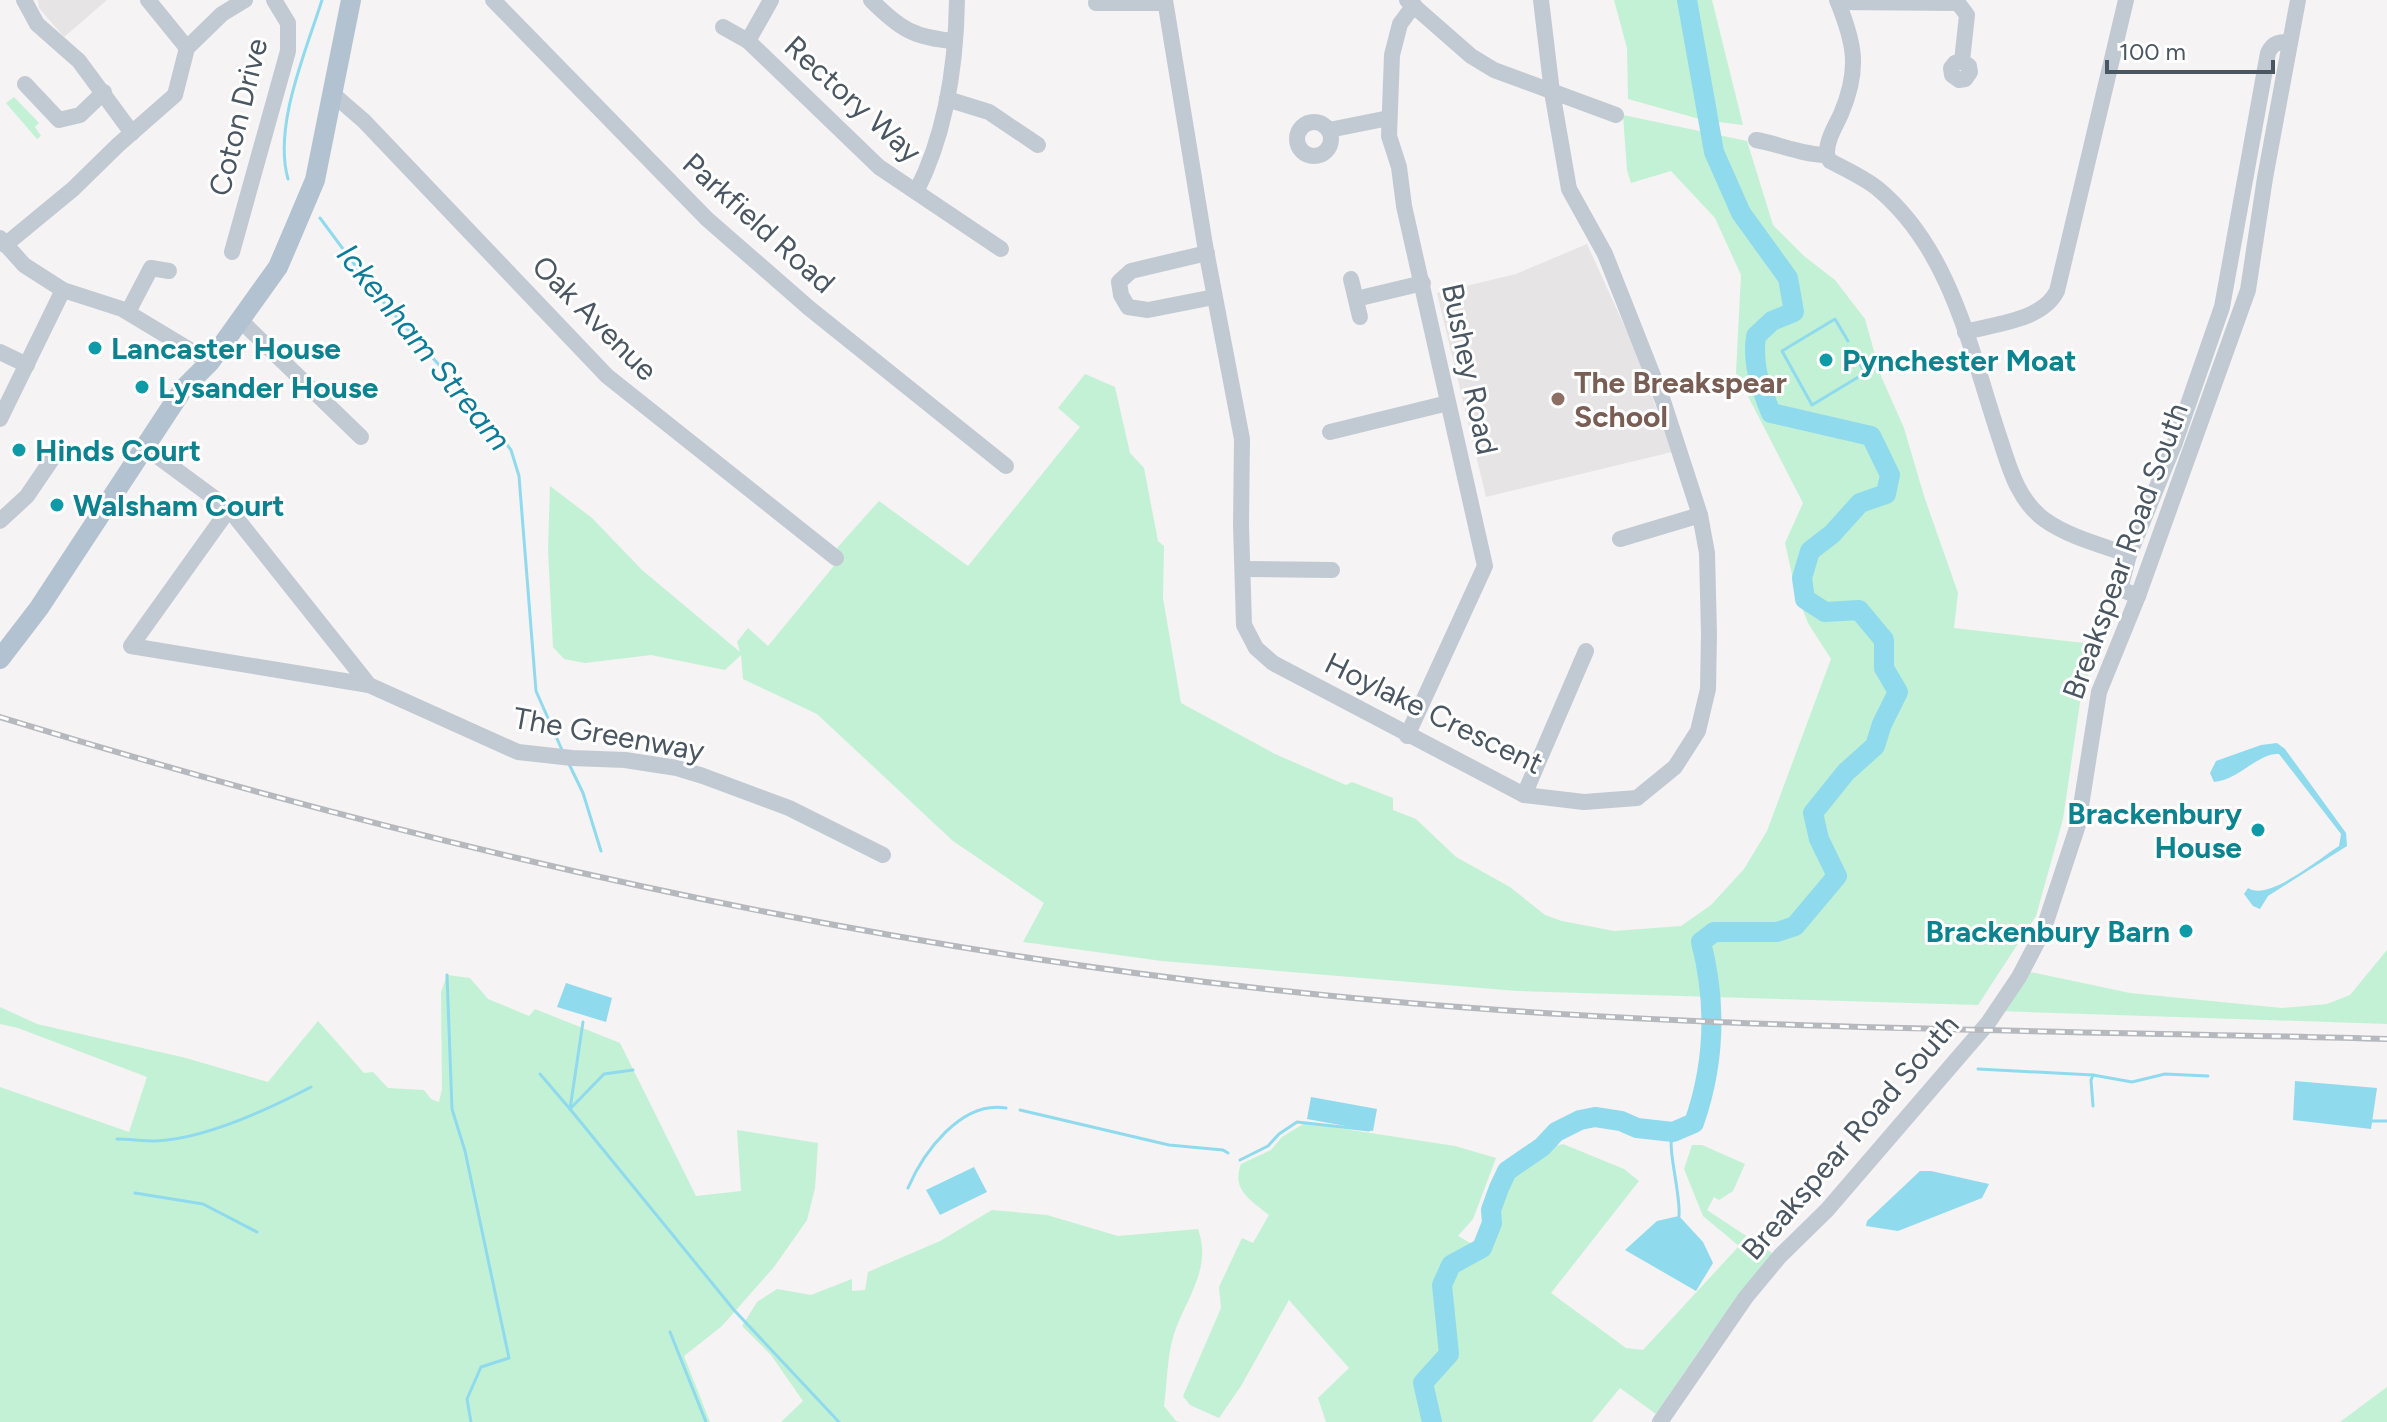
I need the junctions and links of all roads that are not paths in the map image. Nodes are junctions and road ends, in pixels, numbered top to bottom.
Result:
1 (24, 0) edge
2 (148, 0) edge
3 (245, 0) edge
4 (274, 0) edge
5 (351, 0) edge
6 (493, 0) edge
7 (771, 0) edge
8 (871, 0) edge
9 (957, 0) edge
10 (1541, 0) edge
11 (2126, 0) edge
12 (2298, 0) edge
13 (1838, 1) edge
14 (1165, 2) edge
15 (1411, 2) edge
16 (1096, 3) dead end
17 (723, 27) dead end
18 (748, 41) junction
19 (955, 41) junction
20 (2290, 42) junction
21 (187, 48) junction
22 (1962, 61) dead end
23 (25, 84) dead end
24 (104, 92) junction
25 (1552, 92) junction
26 (334, 95) junction
27 (947, 99) junction
28 (1616, 115) dead end
29 (1389, 118) junction
30 (1329, 130) dead end
31 (132, 133) junction
32 (1756, 140) dead end
33 (1038, 145) dead end
34 (1827, 155) junction
35 (916, 192) junction
36 (3, 242) edge
37 (1001, 249) dead end
38 (232, 252) dead end
39 (1207, 253) junction
40 (169, 271) dead end
41 (1351, 279) dead end
42 (1423, 283) junction
43 (63, 290) junction
44 (1214, 297) junction
45 (1356, 299) junction
46 (2222, 307) junction
47 (2240, 311) junction
48 (128, 312) junction
49 (1360, 317) dead end
50 (239, 319) junction
51 (1965, 332) junction
52 (0, 352) edge
53 (210, 362) junction
54 (27, 365) junction
55 (1448, 403) junction
56 (0, 419) edge
57 (1330, 432) dead end
58 (361, 437) dead end
59 (59, 449) dead end
60 (150, 450) junction
61 (1006, 466) dead end
62 (229, 509) junction
63 (1700, 515) junction
64 (2143, 520) junction
65 (0, 521) edge
66 (2163, 527) junction
67 (1620, 539) dead end
68 (2129, 555) junction
69 (836, 558) dead end
70 (1243, 569) junction
71 (1332, 570) dead end
72 (2138, 596) junction
73 (1586, 651) dead end
74 (4, 662) edge
75 (369, 685) junction
76 (1407, 736) junction
77 (1524, 795) junction
78 (883, 855) dead end
79 (1660, 1422) edge

1 - 24 street
2 - 21 street
3 - 21 street
4 - 38 street, Coton Drive
5 - 26 main road
6 - 61 street, Parkfield Road
7 - 18 street, Rectory Way
8 - 19 street
9 - 19 street
10 - 25 street, Hoylake Crescent
11 - 51 street
12 - 20 street, Breakspear Road South
13 - 22 street
13 - 34 street
14 - 16 street
14 - 39 street, Hoylake Crescent
15 - 25 street
15 - 29 street, Bushey Road
17 - 18 street, Rectory Way
18 - 35 street, Rectory Way
19 - 27 street
20 - 46 street
20 - 47 street, Breakspear Road South
21 - 31 street
23 - 24 street
24 - 31 street
25 - 28 street
25 - 63 street, Hoylake Crescent
26 - 50 main road
26 - 69 street, Oak Avenue
27 - 33 street
27 - 35 street
29 - 30 street
29 - 42 street, Bushey Road
31 - 36 street
32 - 34 street
34 - 51 street
35 - 37 street, Rectory Way
36 - 43 street
39 - 44 street, Hoylake Crescent
39 - 44 street
40 - 48 street
41 - 45 street
42 - 45 street
42 - 55 street, Bushey Road
43 - 48 street
43 - 54 street
44 - 70 street, Hoylake Crescent
45 - 49 street
46 - 47 street
46 - 64 street
47 - 66 street, Breakspear Road South
48 - 53 street
50 - 53 main road
50 - 58 street
51 - 68 street
52 - 54 street
53 - 60 main road
54 - 56 street
55 - 57 street
55 - 76 street, Bushey Road
59 - 65 street
60 - 62 street, The Greenway
60 - 74 main road
62 - 75 street, The Greenway
62 - 75 street, The Greenway
63 - 67 street
63 - 77 street, Hoylake Crescent
64 - 66 street
64 - 68 street
66 - 72 street, Breakspear Road South
68 - 72 street
70 - 71 street
70 - 76 street, Hoylake Crescent
72 - 79 street, Breakspear Road South
73 - 77 street
75 - 78 street, The Greenway
76 - 77 street, Hoylake Crescent

